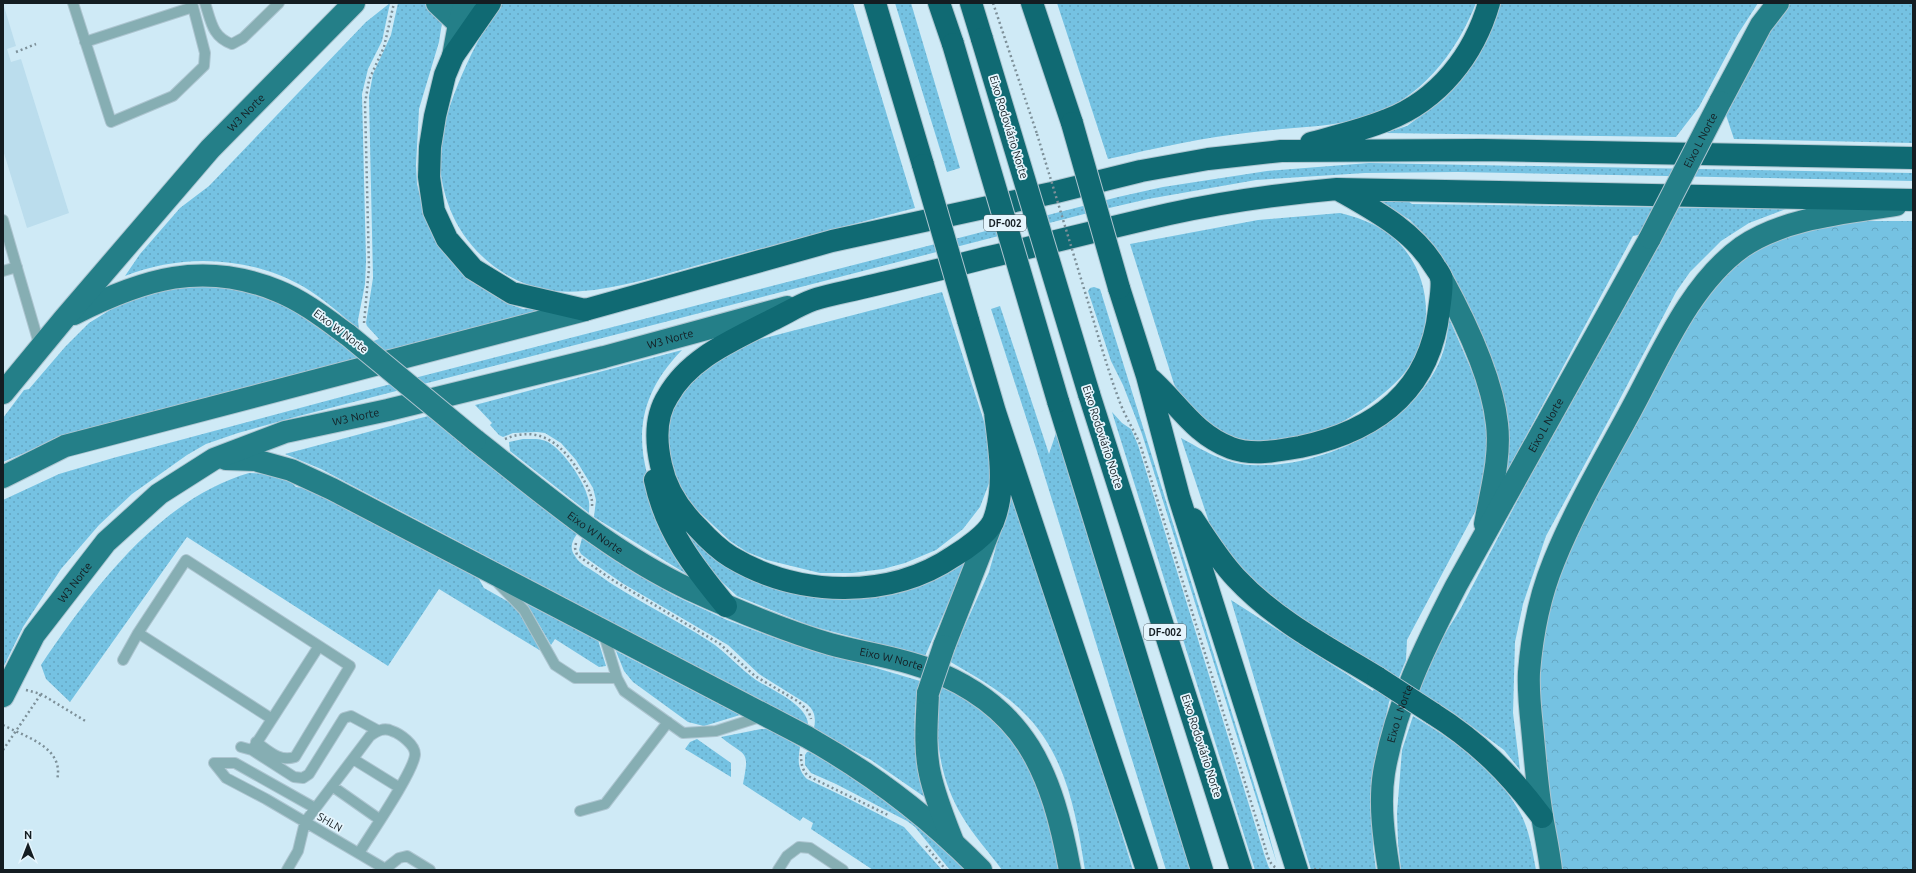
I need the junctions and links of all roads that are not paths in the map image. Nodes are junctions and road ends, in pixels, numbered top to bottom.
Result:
1 (73, 3) edge
2 (205, 3) edge
3 (279, 3) edge
4 (437, 3) edge
5 (465, 3) edge
6 (490, 3) edge
7 (875, 3) edge
8 (939, 3) edge
9 (971, 3) edge
10 (1032, 3) edge
11 (1489, 3) edge
12 (1778, 3) edge
13 (193, 5) edge
14 (354, 5) edge
15 (459, 24) junction
16 (84, 42) junction
17 (453, 56) junction
18 (1280, 151) junction
19 (1913, 158) edge
20 (1337, 189) junction
21 (1913, 201) edge
22 (3, 220) edge
23 (17, 267) junction
24 (3, 271) edge
25 (1441, 277) junction
26 (812, 300) junction
27 (585, 310) junction
28 (64, 319) junction
29 (40, 348) junction
30 (1147, 376) junction
31 (5, 390) edge
32 (995, 412) junction
33 (657, 447) junction
34 (214, 459) junction
35 (3, 477) edge
36 (1179, 497) junction
37 (991, 526) junction
38 (1483, 540) junction
39 (483, 568) junction
40 (726, 606) junction
41 (602, 630) junction
42 (138, 633) junction
43 (319, 646) junction
44 (123, 660) dead end
45 (617, 678) junction
46 (6, 691) edge
47 (765, 716) junction
48 (272, 719) junction
49 (668, 722) junction
50 (377, 730) junction
51 (254, 746) junction
52 (241, 747) dead end
53 (353, 759) junction
54 (235, 763) junction
55 (226, 778) junction
56 (332, 786) junction
57 (400, 788) junction
58 (316, 808) junction
59 (580, 811) dead end
60 (1542, 817) junction
61 (379, 820) junction
62 (305, 822) junction
63 (953, 842) junction
64 (359, 853) junction
65 (386, 869) edge
66 (1296, 869) edge
67 (287, 870) edge
68 (430, 870) edge
69 (778, 870) edge
70 (843, 870) edge
71 (981, 870) edge
72 (1070, 870) edge
73 (1147, 870) edge
74 (1202, 870) edge
75 (1241, 870) edge
76 (1389, 870) edge
77 (1551, 870) edge

1 - 16 lane
2 - 3 lane
4 - 15 main road
5 - 15 main road
6 - 17 highway
7 - 32 highway, bridge
8 - 74 highway, DF-002, bridge
9 - 75 highway, Eixo Rodoviário Norte / DF-002, bridge
10 - 30 highway, bridge
11 - 18 highway
12 - 38 main road, Eixo L Norte, bridge
13 - 16 lane
13 - 16 lane
14 - 28 main road, W3 Norte
15 - 17 main road
17 - 27 highway
18 - 19 highway
18 - 27 highway
20 - 21 highway
20 - 25 highway
20 - 26 highway
21 - 60 main road
22 - 23 lane
23 - 24 lane
23 - 29 lane
25 - 30 highway
25 - 38 main road
26 - 33 highway
26 - 34 main road, W3 Norte
27 - 35 main road
28 - 29 main road, W3 Norte
28 - 40 main road, Eixo W Norte, bridge
29 - 31 main road, W3 Norte
30 - 36 highway
32 - 37 highway
32 - 73 highway
33 - 37 highway
33 - 40 highway
34 - 39 main road
34 - 46 main road, W3 Norte
36 - 60 highway, bridge
36 - 66 highway
37 - 63 main road, bridge
38 - 76 main road, Eixo L Norte
39 - 41 main road
39 - 45 lane
40 - 72 main road, Eixo W Norte
41 - 45 lane
41 - 47 main road
42 - 43 lane
42 - 44 lane
42 - 48 lane
43 - 48 lane
43 - 51 lane
45 - 49 lane
47 - 49 lane
47 - 63 main road
48 - 51 lane
49 - 59 lane
50 - 51 lane
50 - 53 lane
50 - 57 lane
51 - 52 lane
53 - 56 lane
53 - 57 lane
54 - 55 lane
54 - 55 lane
54 - 58 lane
55 - 62 lane
56 - 58 lane
56 - 61 lane
57 - 61 lane
58 - 62 lane
60 - 77 main road
61 - 64 lane
62 - 64 lane, SHLN
62 - 67 lane, SHLN
63 - 71 main road
64 - 65 lane, SHLN
65 - 68 lane
69 - 70 lane

